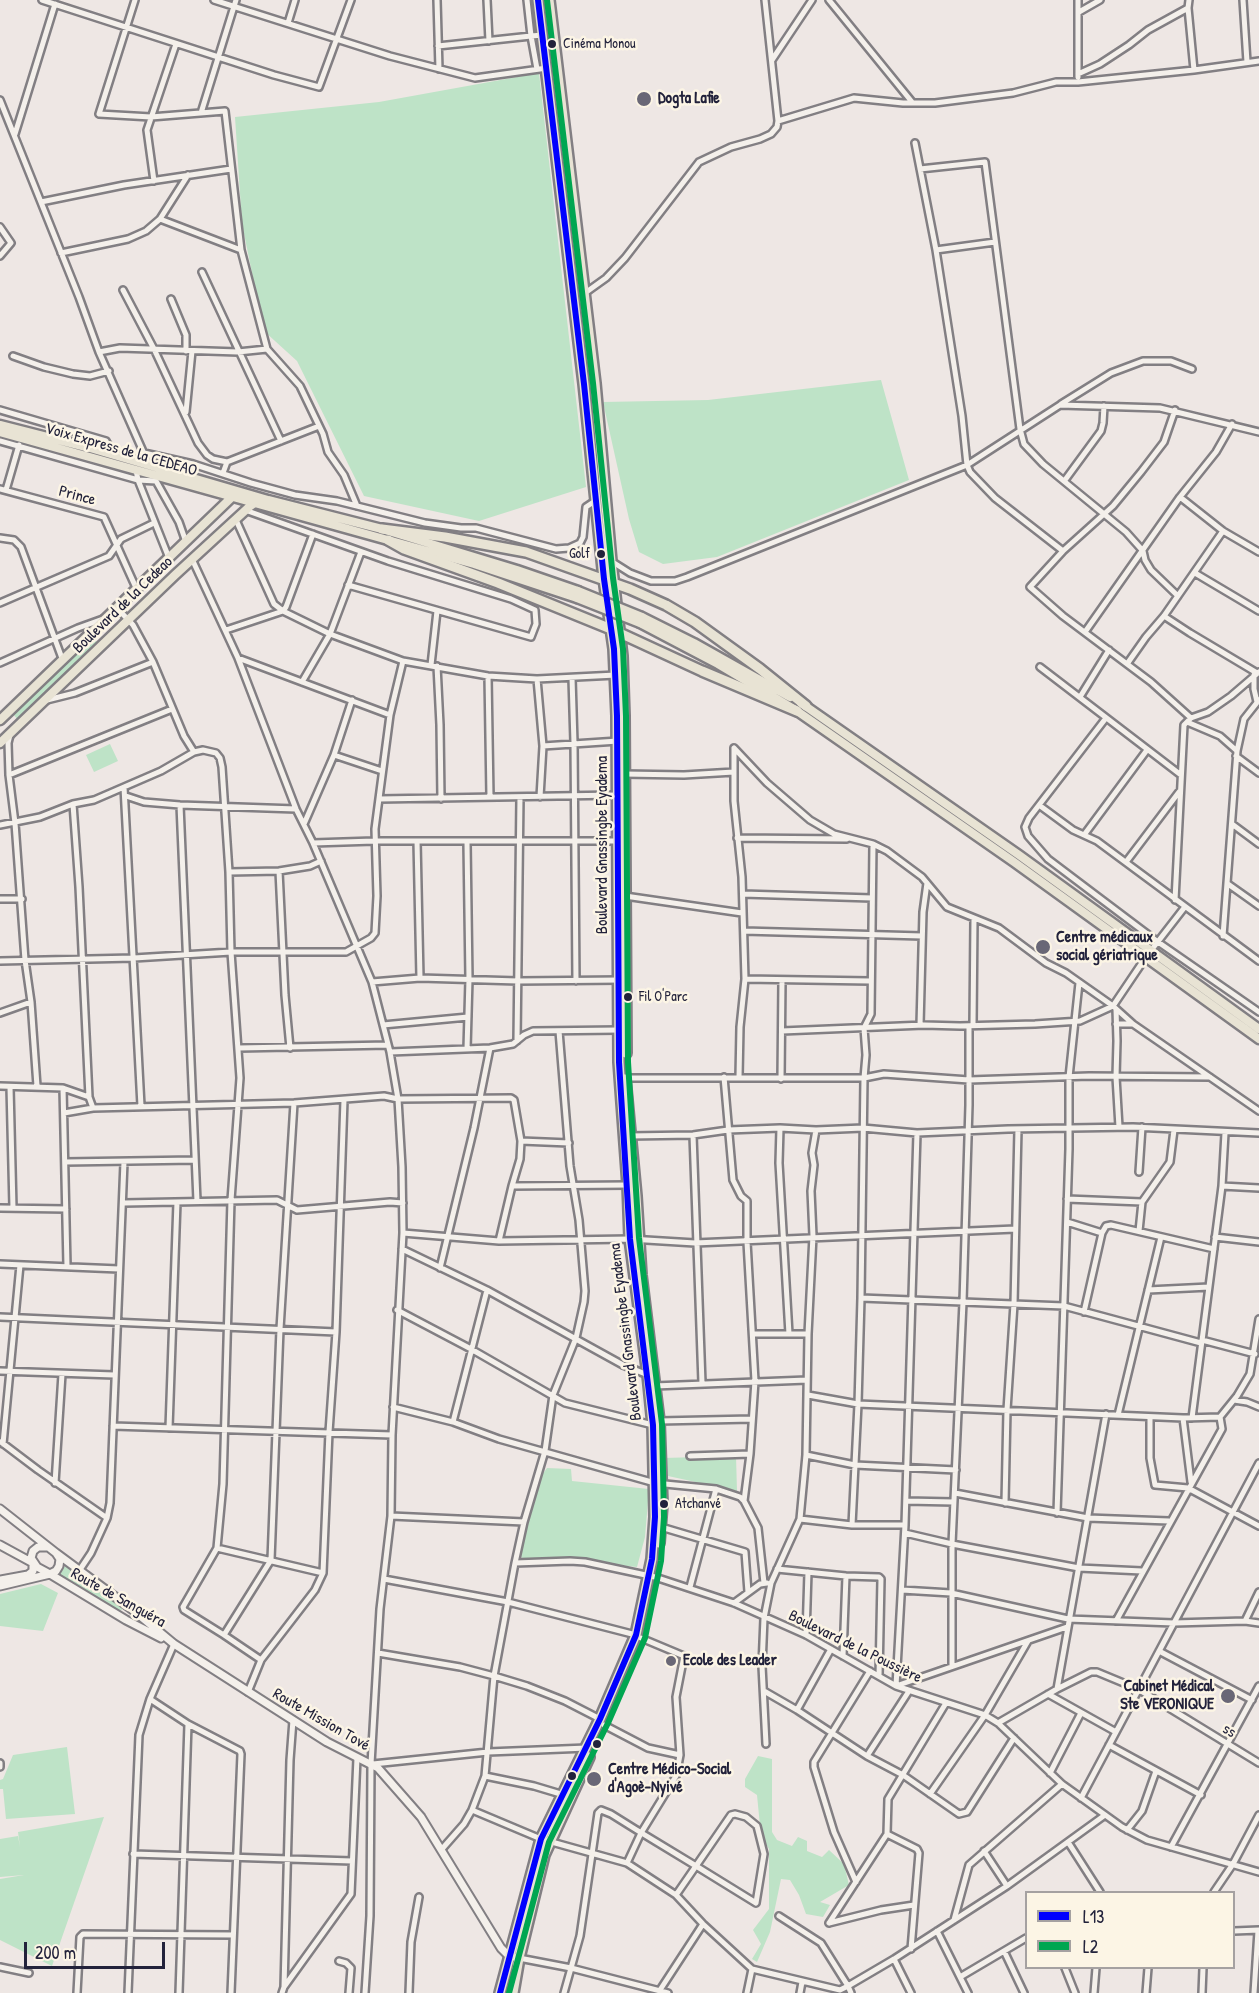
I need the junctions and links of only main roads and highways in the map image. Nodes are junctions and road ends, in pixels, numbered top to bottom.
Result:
1 (538, 0) edge
2 (549, 0) edge
3 (546, 68) junction
4 (0, 425) edge
5 (0, 432) edge
6 (233, 496) junction
7 (253, 498) junction
8 (382, 529) junction
9 (604, 532) junction
10 (388, 540) junction
11 (186, 542) junction
12 (169, 558) junction
13 (192, 558) junction
14 (607, 561) junction
15 (580, 570) junction
16 (175, 575) junction
17 (604, 579) junction
18 (615, 583) junction
19 (578, 595) junction
20 (95, 631) junction
21 (616, 631) junction
22 (105, 643) junction
23 (646, 644) junction
24 (622, 656) junction
25 (802, 709) junction
26 (2, 719) edge
27 (0, 732) edge
28 (12, 732) junction
29 (0, 743) edge
30 (621, 795) junction
31 (1148, 954) junction
32 (622, 980) junction
33 (1259, 1029) edge
34 (1259, 1038) edge
35 (628, 1136) junction
36 (634, 1240) junction
37 (652, 1386) junction
38 (658, 1483) junction
39 (652, 1576) junction
40 (602, 1722) junction
41 (545, 1840) junction
42 (514, 1957) junction
43 (500, 1993) edge
44 (513, 1993) edge

1 - 3 highway
2 - 3 highway
3 - 9 highway
3 - 9 highway
4 - 7 main road
5 - 6 main road, Voix Express de la CEDEAO
6 - 7 main road, Voix Express de la CEDEAO
6 - 11 main road, Boulevard de la Cedeao
7 - 8 main road
7 - 10 main road
7 - 13 main road, Boulevard de la Cedeao
8 - 15 highway
8 - 19 main road
9 - 14 highway, Boulevard Gnassingbe Eyadema
10 - 19 main road
10 - 21 highway
11 - 12 main road, Boulevard de la Cedeao
11 - 13 main road
12 - 16 main road
12 - 20 main road, Boulevard de la Cedeao
13 - 16 main road, Boulevard de la Cedeao
14 - 15 highway
14 - 17 highway, Boulevard Gnassingbe Eyadema
14 - 18 highway, Boulevard Gnassingbe Eyadema
15 - 17 highway
16 - 22 main road, Boulevard de la Cedeao
17 - 18 highway
17 - 21 highway, Boulevard Gnassingbe Eyadema
18 - 21 highway, Boulevard Gnassingbe Eyadema
18 - 25 highway
19 - 25 main road, bridge
20 - 22 main road
20 - 26 main road, Boulevard de la Cedeao
21 - 23 highway
21 - 24 highway, Boulevard Gnassingbe Eyadema
21 - 30 highway, Boulevard Gnassingbe Eyadema
22 - 28 main road, Boulevard de la Cedeao
23 - 24 highway
23 - 25 highway
24 - 30 highway, Boulevard Gnassingbe Eyadema
25 - 31 main road
26 - 28 main road, Boulevard de la Cedeao
27 - 28 main road
28 - 29 main road, Boulevard de la Cedeao
30 - 32 highway, Boulevard Gnassingbe Eyadema
30 - 32 highway, Boulevard Gnassingbe Eyadema
31 - 33 main road
31 - 34 main road
32 - 35 highway, Boulevard Gnassingbe Eyadema
32 - 35 highway, Boulevard Gnassingbe Eyadema
35 - 36 highway, Boulevard Gnassingbe Eyadema
35 - 36 highway, Boulevard Gnassingbe Eyadema
36 - 37 highway, Boulevard Gnassingbe Eyadema
36 - 37 highway, Boulevard Gnassingbe Eyadema
37 - 38 highway, Boulevard Gnassingbe Eyadema
38 - 39 highway, Boulevard Gnassingbe Eyadema
38 - 39 highway, Boulevard Gnassingbe Eyadema
39 - 40 highway, Boulevard Gnassingbe Eyadema
40 - 41 highway, Boulevard Gnassingbe Eyadema
40 - 41 highway, Boulevard Gnassingbe Eyadema
41 - 42 highway, Boulevard Gnassingbe Eyadema
42 - 43 highway, Boulevard Gnassingbe Eyadema
42 - 44 highway, Boulevard Gnassingbe Eyadema

